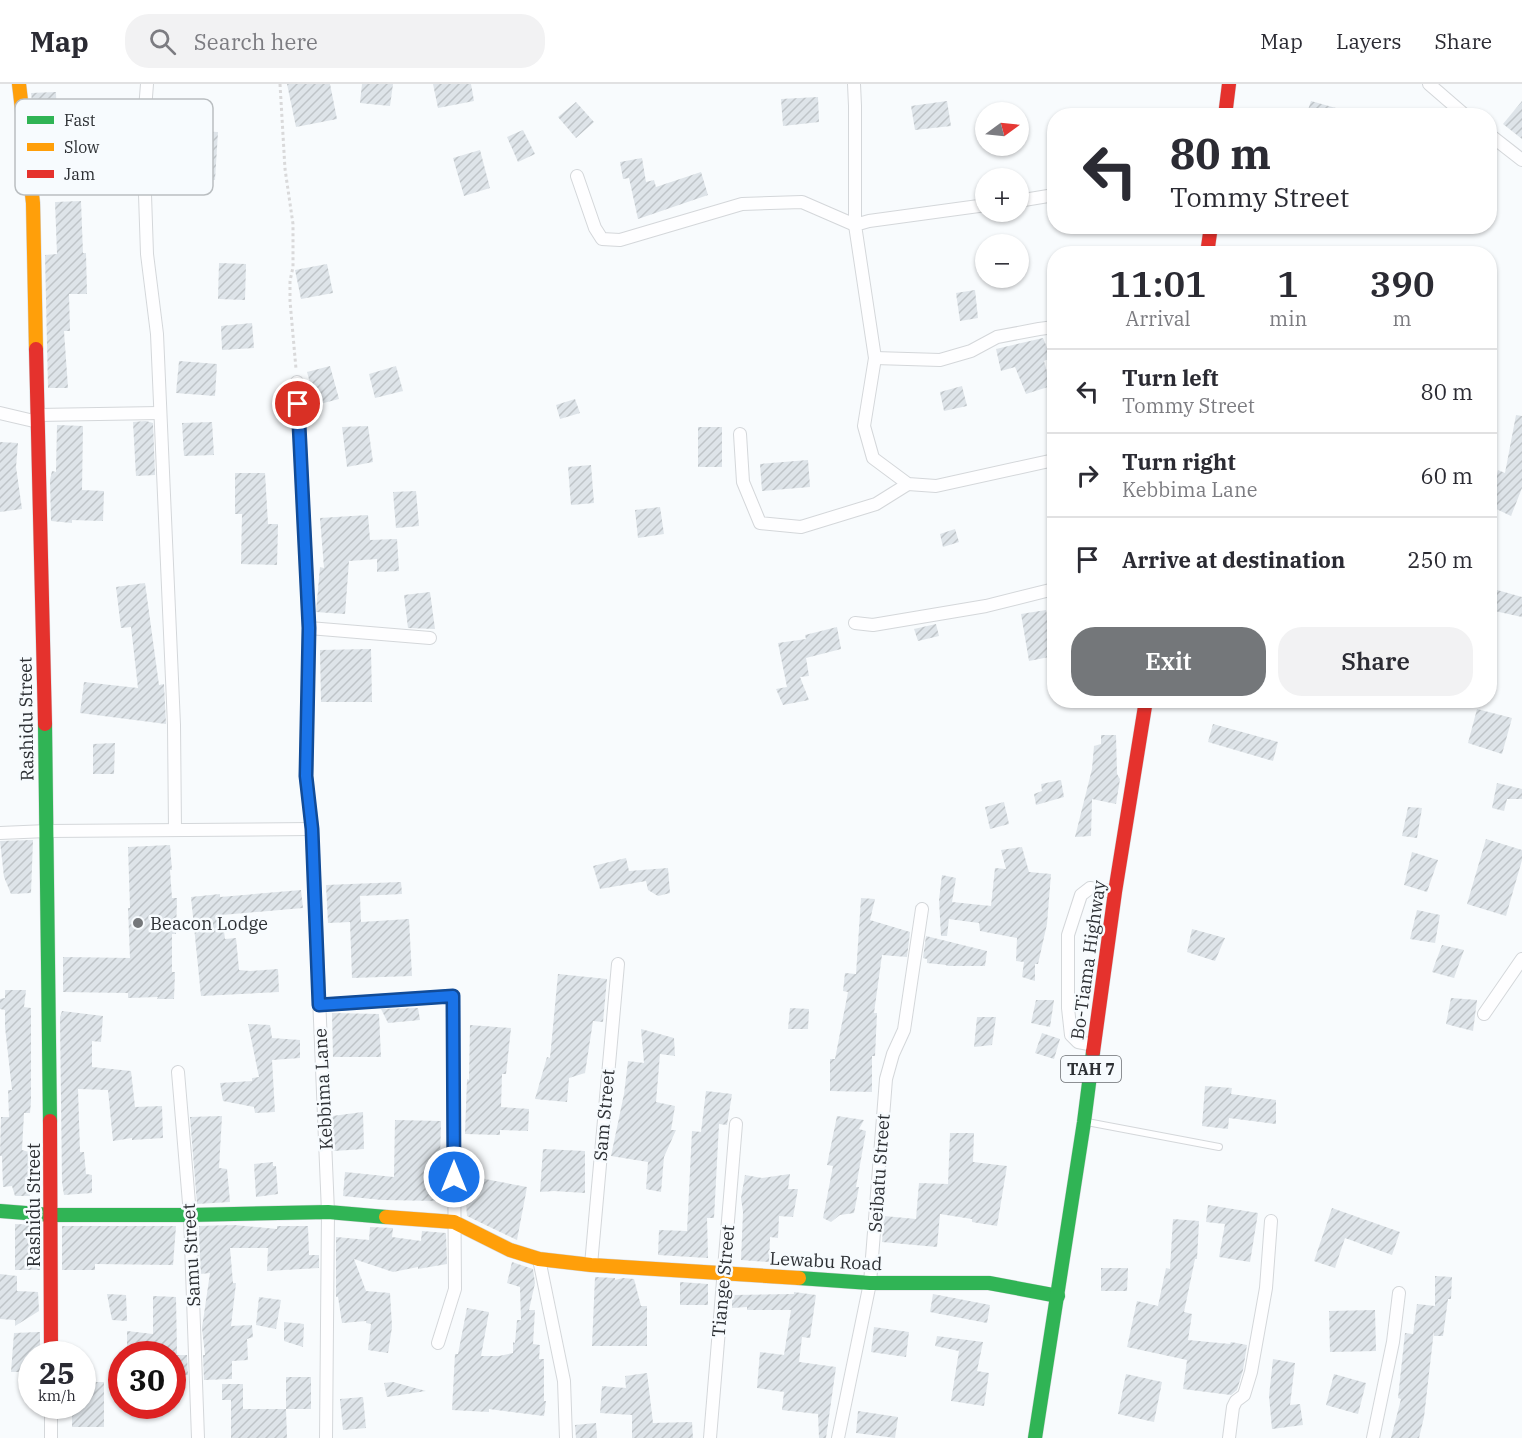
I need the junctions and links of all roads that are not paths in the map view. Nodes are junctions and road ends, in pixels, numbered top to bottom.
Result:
1 (19, 84) edge
2 (147, 84) edge
3 (854, 84) edge
4 (1229, 84) edge
5 (1429, 84) edge
6 (21, 99) edge
7 (146, 99) edge
8 (1226, 108) edge
9 (1457, 108) edge
10 (1497, 140) edge
11 (1522, 160) edge
12 (577, 176) dead end
13 (32, 195) edge
14 (145, 195) edge
15 (1047, 196) edge
16 (1029, 199) edge
17 (975, 207) edge
18 (855, 225) junction
19 (1047, 327) edge
20 (875, 358) junction
21 (297, 382) road end
22 (0, 413) edge
23 (160, 413) junction
24 (38, 419) junction
25 (741, 434) dead end
26 (1047, 462) edge
27 (908, 484) junction
28 (1047, 591) edge
29 (855, 623) dead end
30 (309, 628) junction
31 (430, 638) dead end
32 (1145, 708) edge
33 (312, 829) junction
34 (175, 830) junction
35 (47, 831) junction
36 (0, 833) edge
37 (1115, 892) junction
38 (922, 909) dead end
39 (1522, 959) edge
40 (618, 964) dead end
41 (319, 1005) junction
42 (1484, 1014) dead end
43 (1094, 1045) junction
44 (178, 1072) dead end
45 (1084, 1122) junction
46 (736, 1124) dead end
47 (1219, 1147) dead end
48 (0, 1211) edge
49 (328, 1212) junction
50 (51, 1215) junction
51 (190, 1215) junction
52 (1271, 1221) dead end
53 (454, 1222) junction
54 (539, 1258) junction
55 (591, 1265) junction
56 (723, 1273) junction
57 (870, 1283) junction
58 (1400, 1293) dead end
59 (1058, 1296) junction
60 (51, 1341) edge
61 (438, 1343) dead end
62 (51, 1419) edge
63 (51, 1438) edge
64 (198, 1438) edge
65 (326, 1438) edge
66 (566, 1438) edge
67 (710, 1438) edge
68 (838, 1438) edge
69 (1035, 1438) edge
70 (1228, 1438) edge
71 (1373, 1438) edge

1 - 6 main road, Rashidu Street
2 - 7 street
3 - 18 street
4 - 8 main road
5 - 9 street
10 - 11 street
12 - 18 street
13 - 24 main road, Rashidu Street
14 - 23 street
15 - 16 street
17 - 18 street
18 - 20 street
19 - 20 street
20 - 27 street
21 - 30 street, Kebbima Lane
22 - 24 street
23 - 24 street
23 - 34 street
24 - 35 main road, Rashidu Street
25 - 27 street
26 - 27 street
28 - 29 street
30 - 31 street
30 - 33 street, Kebbima Lane
32 - 37 main road, Bo-Tiama Highway / TAH 7
33 - 34 street
33 - 41 street, Kebbima Lane
34 - 35 street
35 - 36 street
35 - 50 main road, Rashidu Street
37 - 43 main road, Bo-Tiama Highway / TAH 7
37 - 43 street
38 - 57 street, Seibatu Street
39 - 42 street
40 - 55 street, Sam Street
41 - 49 street, Kebbima Lane
41 - 53 street
43 - 45 main road, Bo-Tiama Highway / TAH 7
44 - 51 street, Samu Street
45 - 47 lane
45 - 59 main road, Bo-Tiama Highway / TAH 7
46 - 56 street, Tiange Street
48 - 50 main road
49 - 51 main road
49 - 53 main road
49 - 65 street, Kebbima Lane
50 - 51 main road
50 - 60 main road, Rashidu Street
51 - 64 street, Samu Street
52 - 70 street
53 - 54 main road, Lewabu Road
53 - 61 street
54 - 55 main road, Lewabu Road
54 - 66 street
55 - 56 main road, Lewabu Road
56 - 57 main road, Lewabu Road
56 - 67 street, Tiange Street
57 - 59 main road, Lewabu Road
57 - 68 street, Seibatu Street
58 - 71 street
59 - 69 main road, Bo-Tiama Highway / TAH 7
62 - 63 street

